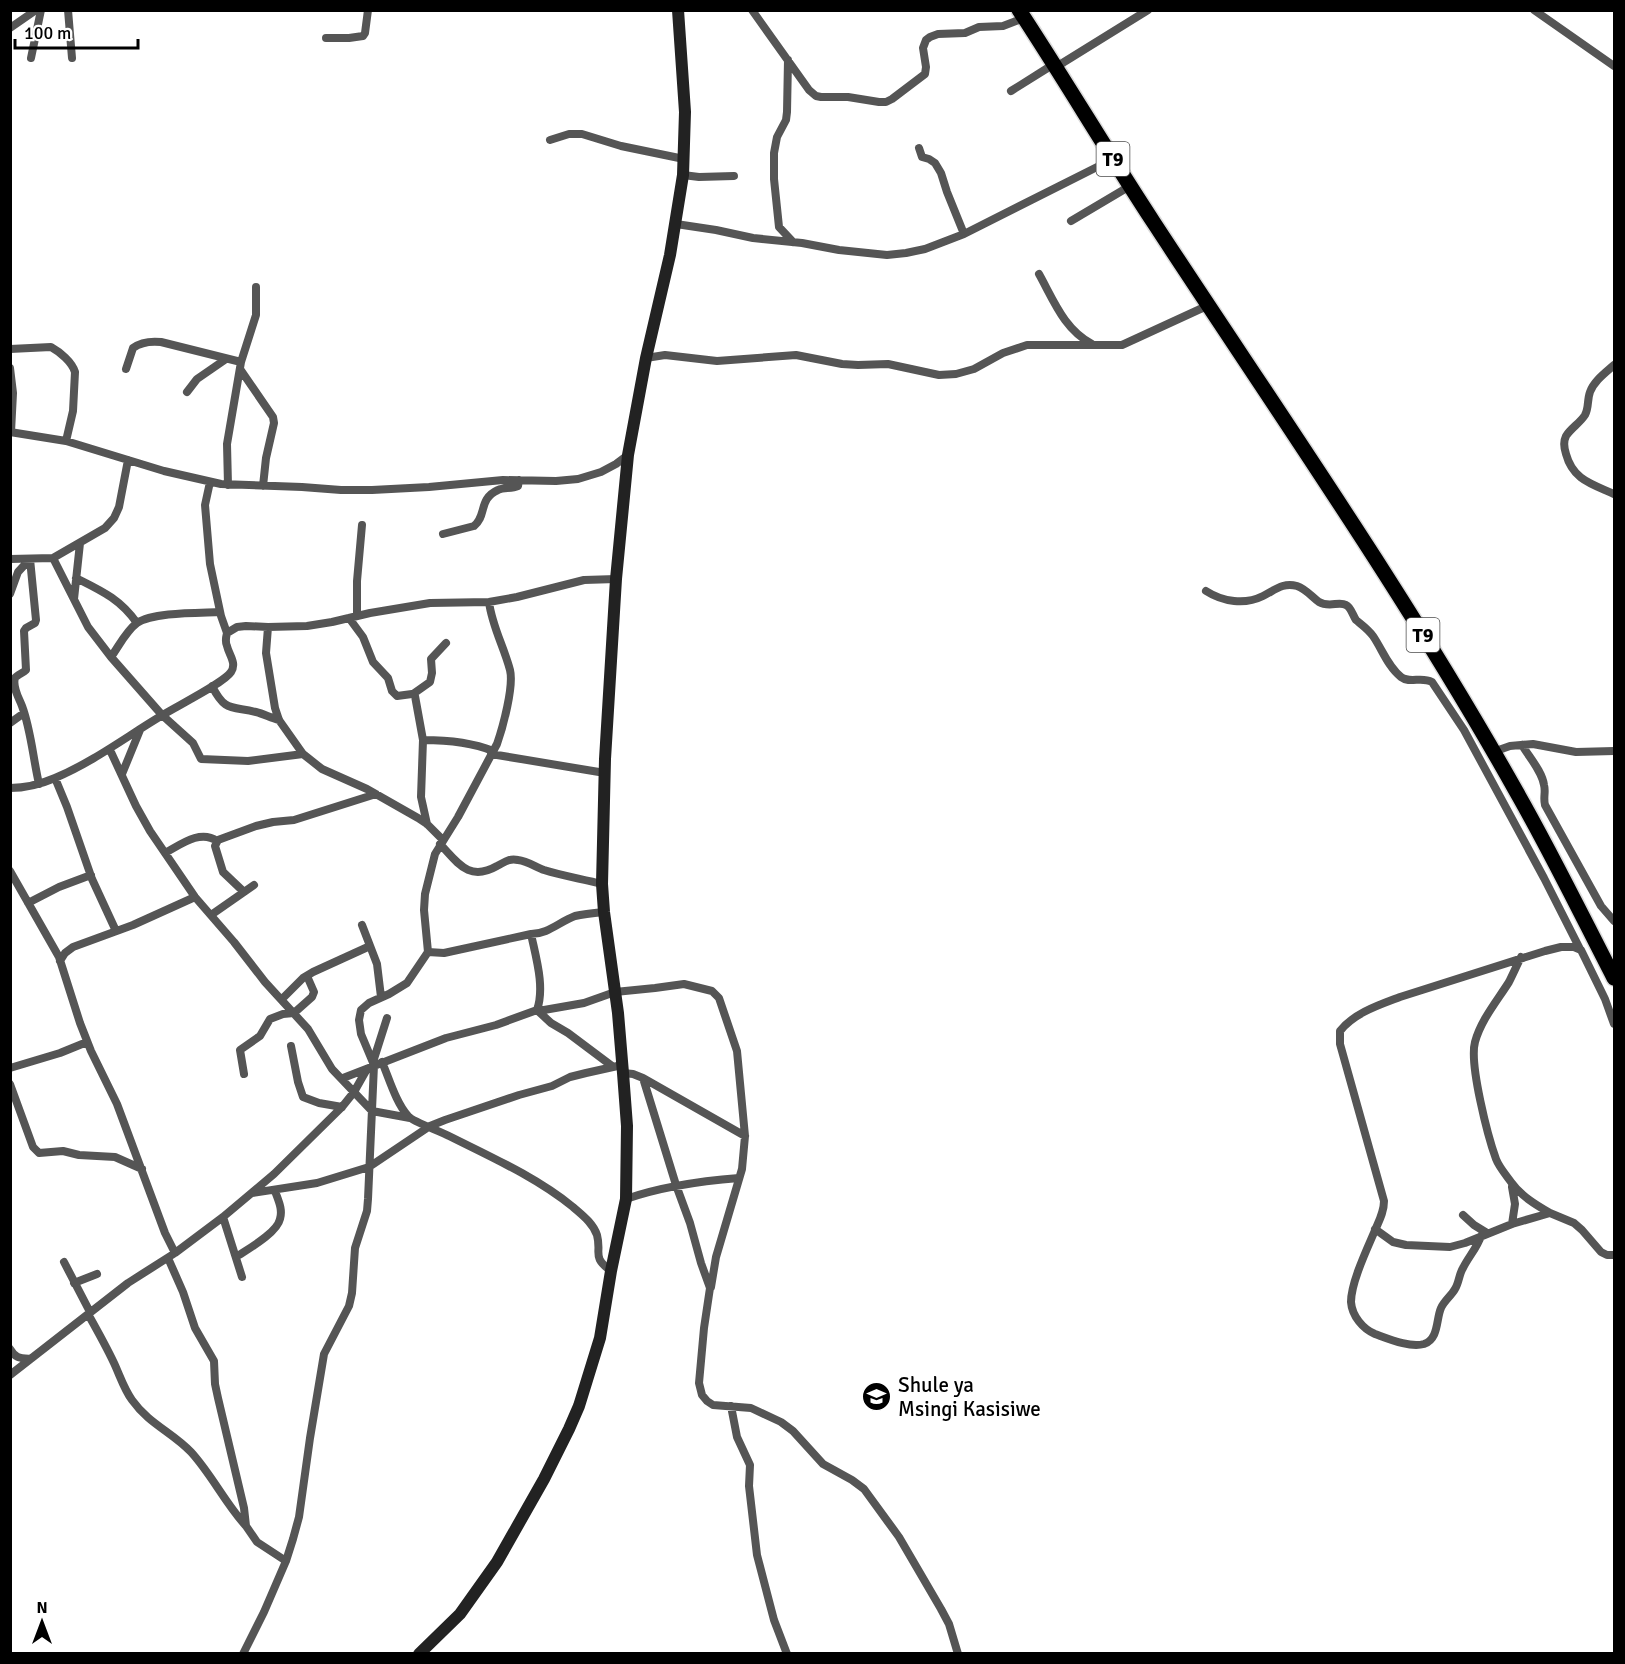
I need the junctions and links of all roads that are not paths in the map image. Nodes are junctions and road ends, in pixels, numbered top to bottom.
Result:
1 (36, 10) edge
2 (41, 10) edge
3 (68, 10) edge
4 (368, 10) edge
5 (678, 10) edge
6 (752, 10) edge
7 (1148, 10) edge
8 (1534, 10) edge
9 (1022, 14) edge
10 (10, 28) edge
11 (326, 38) dead end
12 (31, 58) dead end
13 (72, 58) dead end
14 (788, 59) junction
15 (1055, 65) junction
16 (1614, 66) edge
17 (1011, 91) dead end
18 (550, 140) dead end
19 (919, 148) dead end
20 (684, 159) junction
21 (1113, 159) junction
22 (682, 175) junction
23 (734, 176) dead end
24 (1130, 186) junction
25 (1071, 221) dead end
26 (676, 224) junction
27 (964, 234) junction
28 (793, 242) junction
29 (1039, 274) dead end
30 (256, 287) dead end
31 (1209, 305) junction
32 (1095, 346) junction
33 (10, 349) edge
34 (226, 358) junction
35 (646, 358) junction
36 (1614, 364) edge
37 (241, 366) junction
38 (10, 368) edge
39 (126, 369) dead end
40 (187, 392) dead end
41 (12, 401) edge
42 (11, 432) edge
43 (66, 441) junction
44 (628, 455) junction
45 (128, 460) junction
46 (519, 480) junction
47 (210, 482) junction
48 (228, 485) junction
49 (263, 486) junction
50 (1614, 494) edge
51 (362, 525) dead end
52 (443, 534) dead end
53 (80, 543) junction
54 (52, 558) junction
55 (10, 559) edge
56 (30, 560) junction
57 (76, 578) junction
58 (616, 579) junction
59 (1206, 591) dead end
60 (10, 594) edge
61 (74, 600) junction
62 (489, 602) junction
63 (220, 612) junction
64 (353, 617) junction
65 (137, 623) junction
66 (268, 627) junction
67 (227, 633) junction
68 (446, 643) dead end
69 (111, 657) junction
70 (212, 686) junction
71 (413, 694) junction
72 (24, 713) junction
73 (162, 715) junction
74 (279, 720) junction
75 (10, 723) edge
76 (140, 729) junction
77 (423, 740) junction
78 (1522, 745) junction
79 (110, 750) junction
80 (1614, 751) edge
81 (1493, 752) junction
82 (492, 753) junction
83 (303, 754) junction
84 (605, 773) junction
85 (122, 774) junction
86 (55, 778) junction
87 (39, 784) junction
88 (10, 788) edge
89 (376, 795) junction
90 (427, 824) junction
91 (217, 841) junction
92 (442, 842) junction
93 (165, 853) junction
94 (10, 871) edge
95 (91, 875) junction
96 (602, 884) junction
97 (254, 885) dead end
98 (244, 892) junction
99 (195, 897) junction
100 (28, 903) junction
101 (603, 912) junction
102 (212, 915) junction
103 (1614, 921) edge
104 (362, 926) dead end
105 (116, 931) junction
106 (531, 934) junction
107 (370, 946) junction
108 (1581, 950) junction
109 (428, 952) junction
110 (1521, 957) junction
111 (60, 961) junction
112 (307, 976) junction
113 (1614, 978) edge
114 (615, 992) junction
115 (381, 997) junction
116 (282, 999) junction
117 (537, 1010) junction
118 (294, 1013) junction
119 (387, 1018) dead end
120 (1614, 1024) edge
121 (87, 1042) junction
122 (291, 1046) dead end
123 (374, 1064) junction
124 (10, 1068) edge
125 (619, 1068) junction
126 (244, 1074) dead end
127 (343, 1078) junction
128 (643, 1078) junction
129 (10, 1084) edge
130 (354, 1092) junction
131 (342, 1107) junction
132 (372, 1111) junction
133 (410, 1118) junction
134 (430, 1126) junction
135 (745, 1136) junction
136 (369, 1167) junction
137 (142, 1169) junction
138 (739, 1178) junction
139 (1511, 1183) junction
140 (676, 1185) junction
141 (275, 1191) junction
142 (251, 1193) junction
143 (626, 1199) junction
144 (1551, 1213) junction
145 (1463, 1215) dead end
146 (224, 1216) junction
147 (1512, 1224) junction
148 (1375, 1230) junction
149 (1484, 1235) junction
150 (171, 1255) junction
151 (1614, 1255) edge
152 (236, 1257) junction
153 (64, 1262) dead end
154 (611, 1271) junction
155 (97, 1274) dead end
156 (242, 1277) dead end
157 (74, 1282) junction
158 (710, 1288) junction
159 (89, 1313) junction
160 (10, 1348) edge
161 (30, 1359) junction
162 (10, 1375) edge
163 (731, 1406) junction
164 (246, 1526) junction
165 (286, 1561) junction
166 (243, 1653) edge
167 (418, 1653) edge
168 (787, 1653) edge
169 (958, 1653) edge

1 - 10 street
2 - 12 street
3 - 13 street
4 - 11 street
5 - 20 street
6 - 14 street
7 - 15 street
8 - 16 street
9 - 14 street
9 - 15 highway, T9
14 - 28 street
15 - 17 street
15 - 21 highway, T9
18 - 20 street
19 - 27 street
20 - 22 street
21 - 24 highway, T9
21 - 27 street
22 - 23 street
22 - 26 street
24 - 25 street
24 - 31 highway, T9
26 - 28 street
26 - 35 street
27 - 28 street
29 - 32 street
30 - 37 street
31 - 32 street
31 - 81 highway, T9
32 - 35 street
33 - 43 street
34 - 37 street
34 - 39 street
34 - 40 street
35 - 44 street
36 - 50 street
37 - 48 street
37 - 49 street
38 - 41 street
41 - 42 street
42 - 43 street
43 - 45 street
44 - 46 street
44 - 58 street
45 - 47 street
45 - 53 street
46 - 49 street
46 - 52 street
47 - 48 street
47 - 63 street
48 - 49 street
51 - 64 street
53 - 54 street
53 - 57 street
54 - 56 street
54 - 61 street
55 - 56 street
56 - 60 street
56 - 72 street
57 - 61 street
57 - 65 street
58 - 62 street
58 - 84 street
59 - 108 street
61 - 69 street
62 - 64 street
62 - 82 street
63 - 65 street
63 - 67 street
64 - 66 street
64 - 71 street
65 - 69 street
66 - 67 street
66 - 74 street
67 - 70 street
68 - 71 street
69 - 73 street
70 - 73 street
70 - 74 street
71 - 77 street
72 - 75 street
72 - 87 street
73 - 76 street
73 - 83 street
74 - 83 street
76 - 79 street
76 - 85 street
77 - 82 street
77 - 90 street
78 - 80 street
78 - 81 street
78 - 103 street
79 - 85 street
79 - 86 street
81 - 113 highway, T9
82 - 84 street
82 - 92 street
83 - 89 street
84 - 96 street
85 - 93 street
86 - 87 street
86 - 95 street
87 - 88 street
89 - 90 street
89 - 91 street
90 - 92 street
91 - 93 street
91 - 98 street
92 - 96 street
92 - 109 street
93 - 99 street
94 - 100 street
95 - 100 street
95 - 105 street
96 - 101 street
97 - 98 street
98 - 102 street
99 - 102 street
99 - 105 street
100 - 111 street
101 - 106 street
101 - 114 street
102 - 116 street
104 - 107 street
105 - 111 street
106 - 109 street
106 - 117 street
107 - 112 street
107 - 115 street
108 - 110 street
108 - 120 street
109 - 115 street
110 - 139 street
110 - 148 street
111 - 121 street
112 - 116 street
112 - 118 street
114 - 117 street
114 - 125 street
114 - 135 street
115 - 123 street
116 - 118 street
117 - 123 street
117 - 125 street
118 - 126 street
118 - 127 street
119 - 123 street
121 - 124 street
121 - 137 street
122 - 131 street
123 - 127 street
123 - 130 street
123 - 132 street
123 - 133 street
125 - 128 street
125 - 134 street
125 - 143 street
127 - 130 street
128 - 135 street
128 - 140 street
129 - 137 street
130 - 131 street
130 - 132 street
131 - 142 street
132 - 133 street
132 - 136 street
133 - 134 street
134 - 136 street
134 - 154 street
135 - 138 street
136 - 141 street
136 - 165 street
137 - 150 street
138 - 140 street
138 - 158 street
139 - 144 street
139 - 147 street
140 - 143 street
140 - 158 street
141 - 142 street
141 - 152 street
142 - 146 street
143 - 154 street
144 - 147 street
144 - 151 street
145 - 149 street
146 - 150 street
146 - 152 street
147 - 149 street
148 - 149 street
148 - 149 street
150 - 159 street
150 - 164 street
152 - 156 street
153 - 157 street
154 - 167 street
155 - 157 street
157 - 159 street
158 - 163 street
159 - 161 street
159 - 164 street
160 - 161 street
161 - 162 street
163 - 168 street
163 - 169 street
164 - 165 street
165 - 166 street

